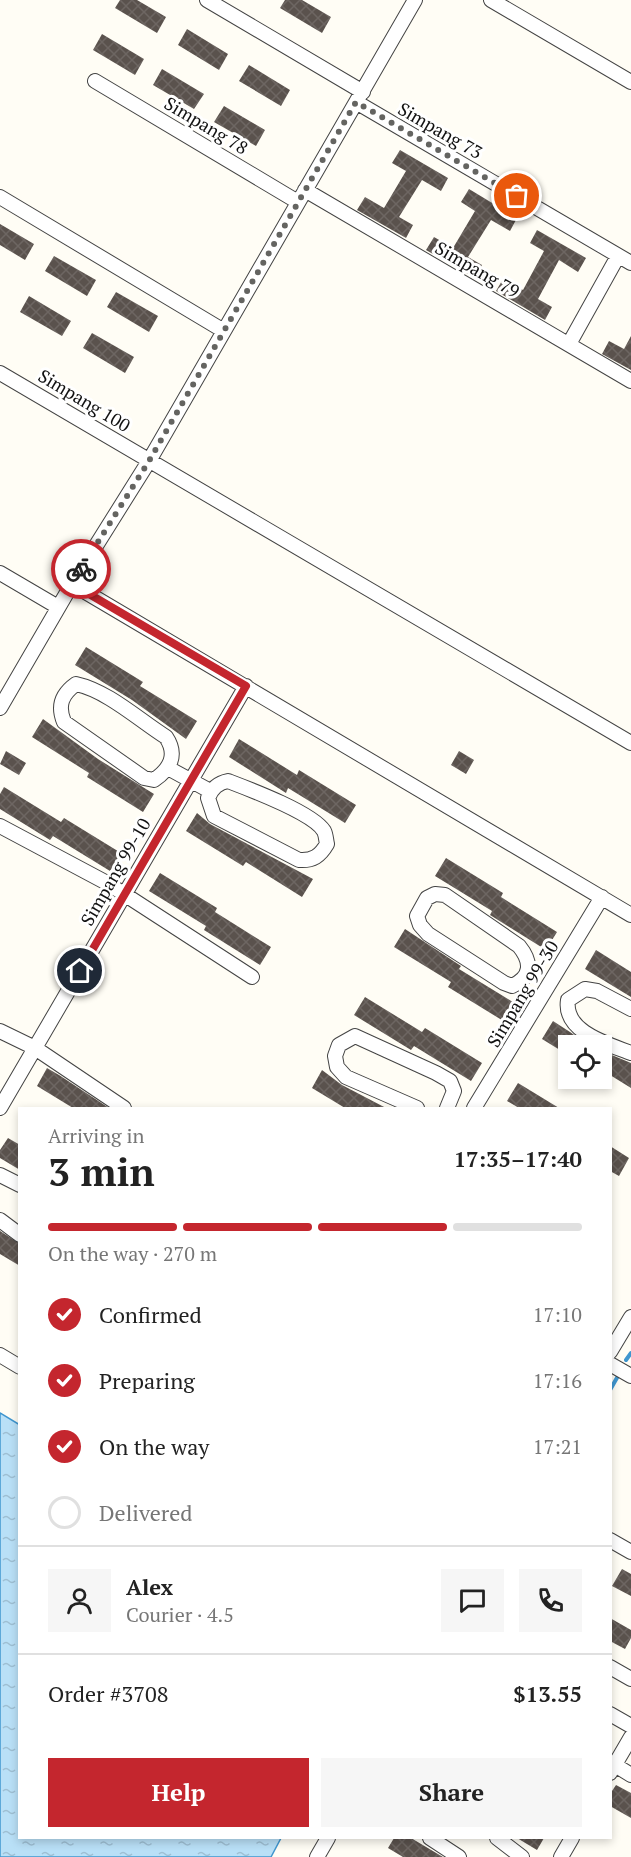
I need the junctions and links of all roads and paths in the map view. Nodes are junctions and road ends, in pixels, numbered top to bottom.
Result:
1 (207, 0) edge
2 (415, 0) edge
3 (491, 0) edge
4 (95, 81) dead end
5 (631, 82) edge
6 (359, 97) junction
7 (302, 196) junction
8 (0, 197) edge
9 (618, 256) junction
10 (631, 263) edge
11 (224, 331) junction
12 (569, 344) junction
13 (0, 373) edge
14 (631, 381) edge
15 (149, 461) junction
16 (0, 573) edge
17 (72, 584) junction
18 (58, 607) junction
19 (246, 686) junction
20 (0, 708) edge
21 (631, 743) edge
22 (168, 768) junction
23 (190, 780) junction
24 (210, 791) junction
25 (0, 826) edge
26 (124, 894) junction
27 (602, 897) junction
28 (631, 915) edge
29 (526, 976) junction
30 (252, 977) dead end
31 (548, 987) junction
32 (568, 1000) junction
33 (631, 1009) edge
34 (0, 1031) edge
35 (35, 1048) junction
36 (631, 1053) edge
37 (123, 1107) edge
38 (415, 1107) edge
39 (451, 1107) edge
40 (475, 1107) edge
41 (0, 1108) edge
42 (0, 1175) edge
43 (18, 1184) edge
44 (0, 1220) edge
45 (18, 1234) edge
46 (631, 1317) edge
47 (612, 1349) edge
48 (0, 1355) edge
49 (18, 1365) edge
50 (612, 1365) edge
51 (631, 1376) edge
52 (612, 1541) edge
53 (631, 1552) edge
54 (612, 1668) edge
55 (631, 1678) edge
56 (612, 1715) edge
57 (631, 1726) edge
58 (631, 1737) edge
59 (612, 1767) edge
60 (631, 1775) edge
61 (327, 1839) edge
62 (432, 1839) edge
63 (498, 1839) edge
64 (571, 1839) edge
65 (317, 1857) edge
66 (459, 1857) edge
67 (522, 1857) edge
68 (561, 1857) edge

1 - 6 street, Simpang 73
2 - 6 street
3 - 5 street
4 - 7 street, Simpang 78
6 - 7 street
6 - 9 street, Simpang 73
7 - 11 street
7 - 12 street, Simpang 79
8 - 11 street
9 - 10 street, Simpang 73
9 - 12 street
11 - 15 street
12 - 14 street, Simpang 79
13 - 15 street, Simpang 100
15 - 17 street
15 - 21 street, Simpang 100
16 - 18 street
17 - 18 street
17 - 19 street
18 - 20 street
19 - 23 street, Simpang 99-10
19 - 27 street
22 - 22 street
22 - 23 street
23 - 24 street
23 - 26 street, Simpang 99-10
24 - 24 street
25 - 26 street
26 - 30 street
26 - 35 street, Simpang 99-10
27 - 28 street
27 - 31 street, Simpang 99-30
29 - 29 street
29 - 31 street
31 - 32 street
31 - 40 street, Simpang 99-30
32 - 33 street
32 - 36 street
34 - 35 street
35 - 37 street
35 - 41 street, Simpang 99-10
38 - 39 street
42 - 43 street
44 - 45 street
46 - 47 street
48 - 49 street
50 - 51 street
52 - 53 street
54 - 55 street
56 - 57 street
58 - 59 street
59 - 60 street
61 - 65 street
62 - 66 street
63 - 67 street
64 - 68 street

